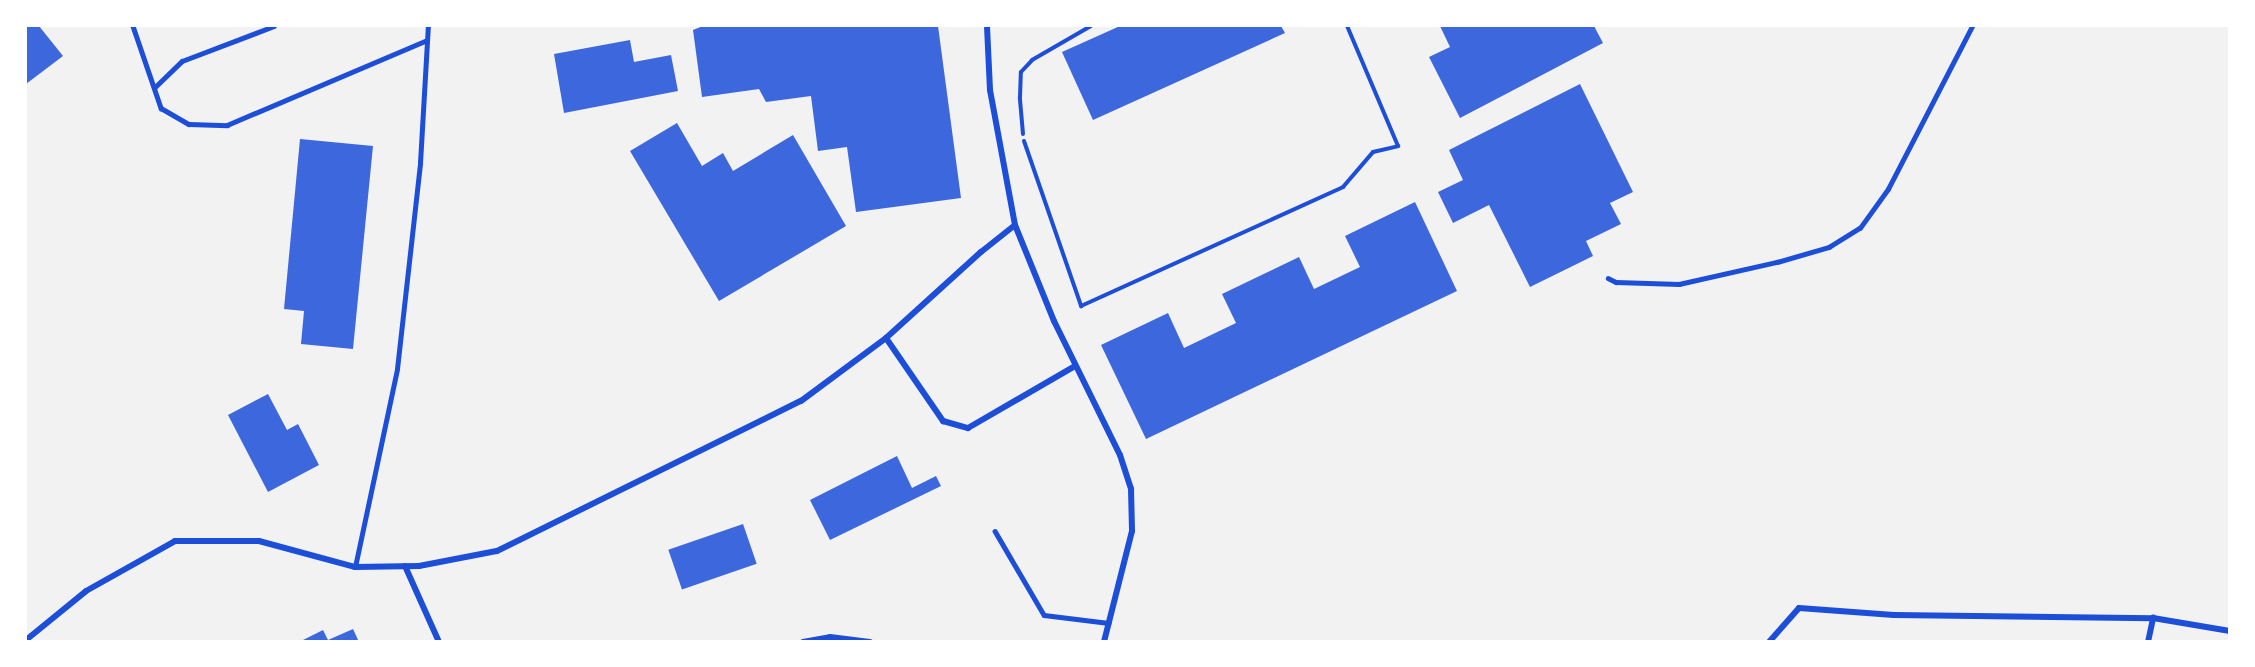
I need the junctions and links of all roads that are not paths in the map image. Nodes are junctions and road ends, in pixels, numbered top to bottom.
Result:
1 (133, 26) edge
2 (274, 26) edge
3 (428, 26) edge
4 (987, 26) edge
5 (1972, 26) edge
6 (427, 40) junction
7 (154, 87) junction
8 (1016, 225) junction
9 (1608, 278) dead end
10 (886, 338) junction
11 (1075, 366) junction
12 (995, 531) dead end
13 (405, 566) junction
14 (355, 567) junction
15 (2152, 618) junction
16 (1109, 623) junction
17 (2229, 631) edge
18 (26, 640) edge
19 (439, 642) edge
20 (803, 642) edge
21 (870, 642) edge
22 (1104, 642) edge
23 (1769, 642) edge
24 (2148, 642) edge

1 - 7 lane
2 - 7 lane
3 - 6 lane
4 - 8 street
5 - 9 lane
6 - 7 lane
6 - 14 lane
8 - 10 street
8 - 11 street
10 - 11 street
10 - 13 street
11 - 16 street
12 - 16 lane
13 - 14 street
13 - 19 street
14 - 18 street
15 - 17 street
15 - 23 street
15 - 24 street
16 - 22 street
20 - 21 street

